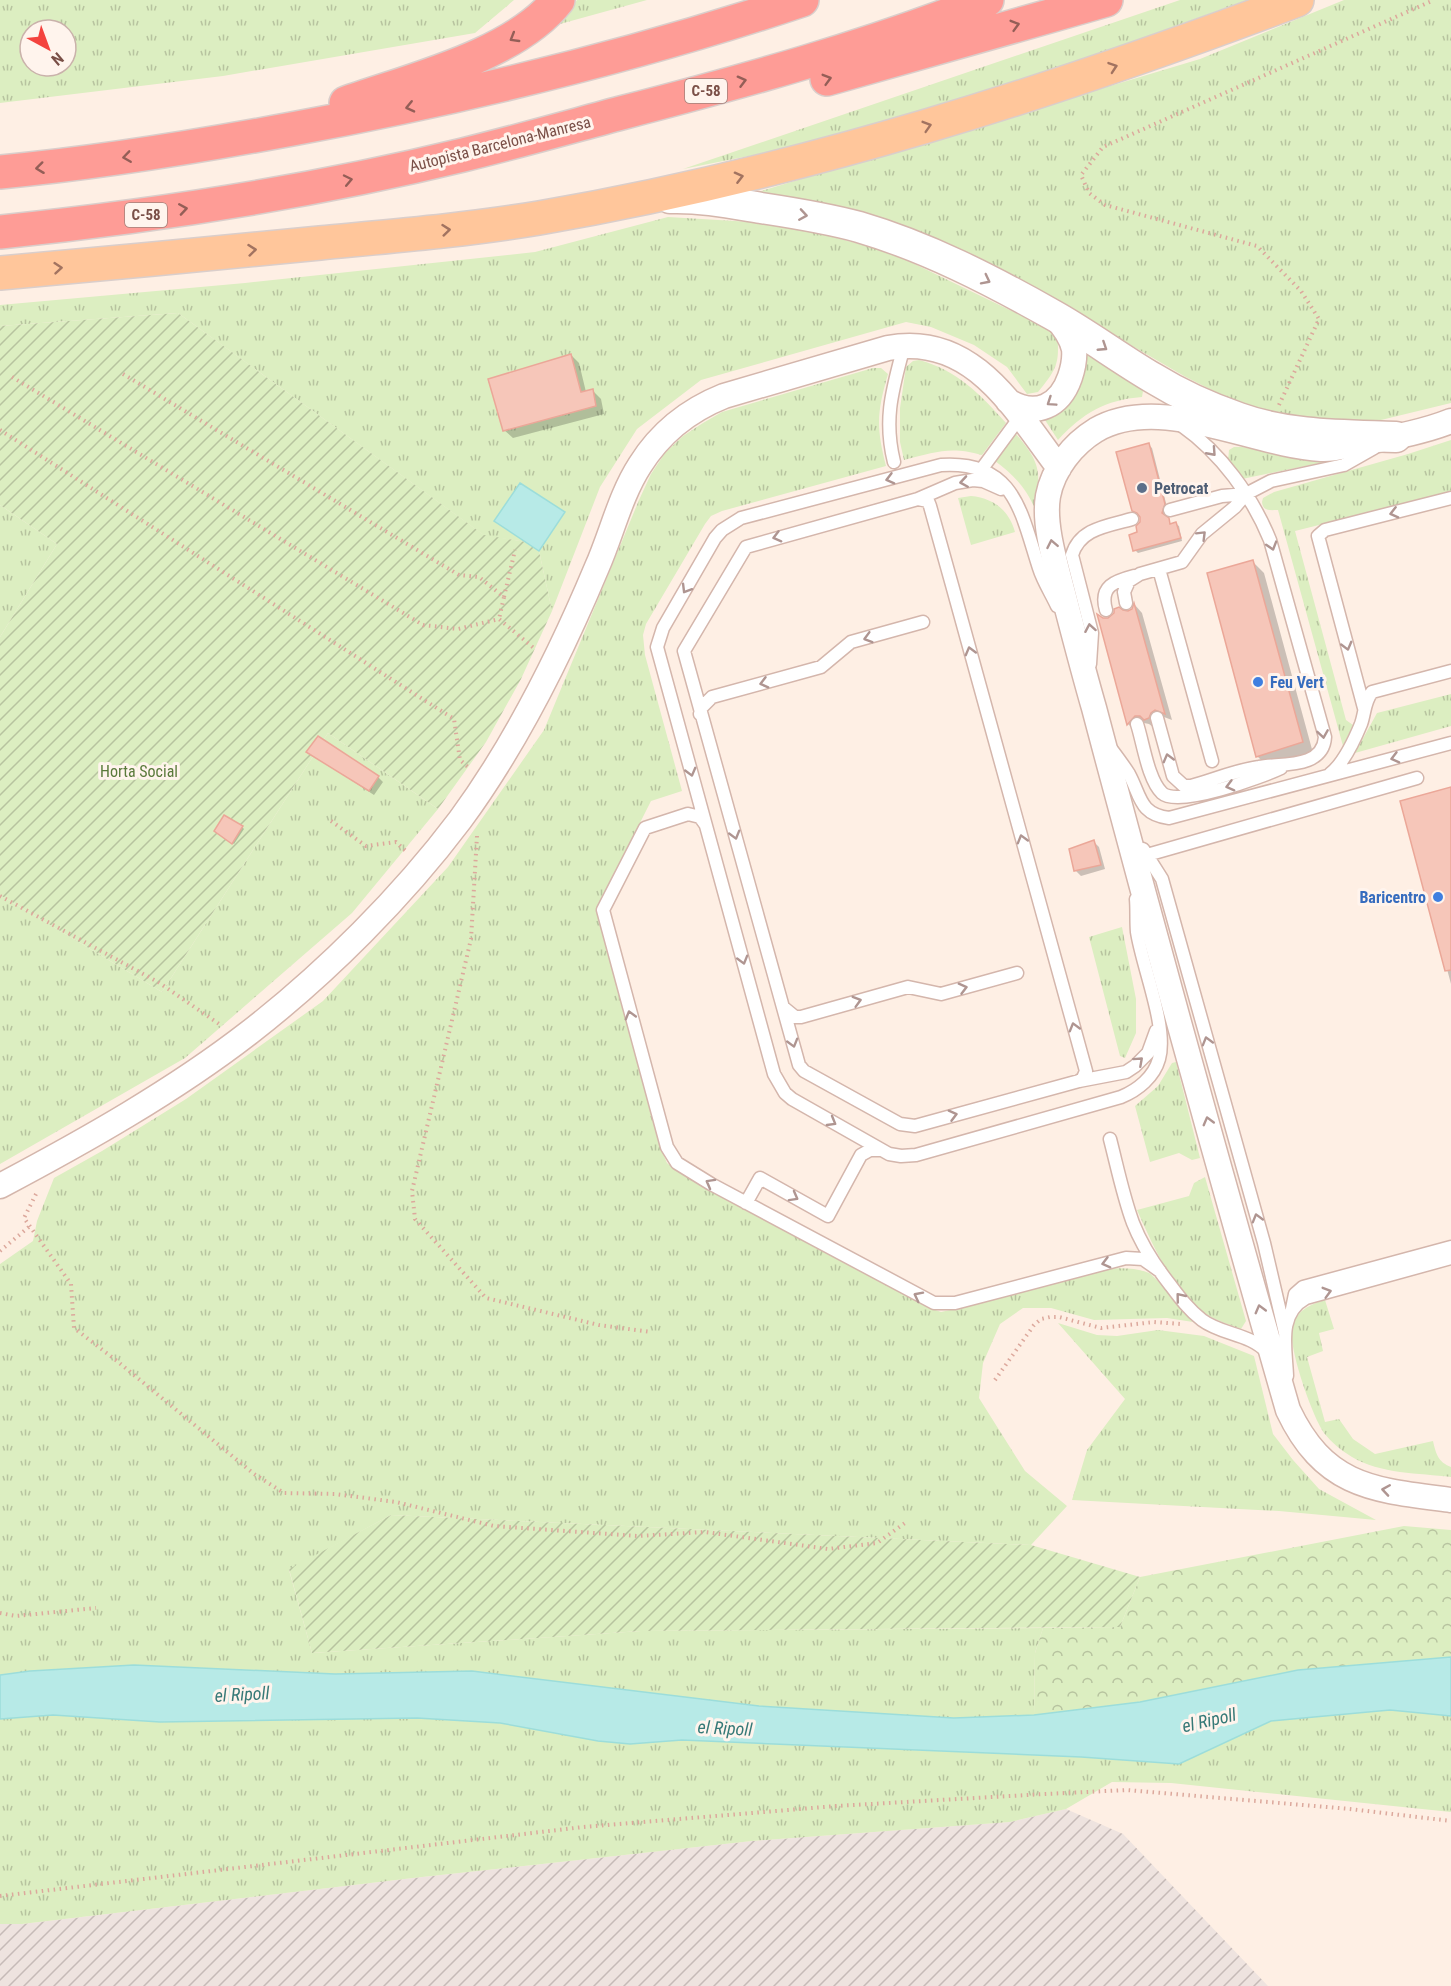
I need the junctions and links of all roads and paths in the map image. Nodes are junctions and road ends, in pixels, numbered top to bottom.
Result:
1 (558, 0) edge
2 (723, 0) edge
3 (802, 0) edge
4 (987, 0) edge
5 (1106, 0) edge
6 (1297, 0) edge
7 (1434, 0) edge
8 (467, 94) junction
9 (247, 137) junction
10 (462, 155) junction
11 (0, 172) edge
12 (599, 207) junction
13 (0, 232) edge
14 (0, 273) edge
15 (1053, 315) junction
16 (904, 345) junction
17 (123, 374) dead end
18 (12, 377) dead end
19 (1014, 409) junction
20 (1170, 418) junction
21 (1449, 422) edge
22 (1268, 427) junction
23 (0, 430) edge
24 (1396, 437) junction
25 (894, 462) dead end
26 (1059, 468) junction
27 (981, 470) junction
28 (1246, 494) junction
29 (1451, 498) edge
30 (918, 499) junction
31 (1170, 510) dead end
32 (1132, 519) dead end
33 (1025, 521) junction
34 (515, 550) dead end
35 (1159, 569) junction
36 (1140, 574) junction
37 (504, 597) junction
38 (1126, 603) dead end
39 (1106, 610) dead end
40 (499, 619) junction
41 (923, 622) dead end
42 (1076, 641) junction
43 (552, 663) junction
44 (1451, 671) edge
45 (1088, 687) junction
46 (1364, 708) junction
47 (700, 714) junction
48 (1157, 718) dead end
49 (1137, 724) dead end
50 (1100, 731) junction
51 (1451, 743) edge
52 (1212, 761) dead end
53 (1285, 766) junction
54 (1324, 777) junction
55 (1417, 778) dead end
56 (483, 786) junction
57 (331, 821) dead end
58 (705, 824) junction
59 (1141, 857) junction
60 (422, 865) junction
61 (0, 896) edge
62 (1017, 973) dead end
63 (783, 1007) junction
64 (1158, 1019) junction
65 (241, 1039) junction
66 (1079, 1081) junction
67 (1110, 1139) dead end
68 (882, 1150) junction
69 (54, 1158) junction
70 (0, 1186) edge
71 (746, 1203) junction
72 (30, 1226) junction
73 (1451, 1247) edge
74 (0, 1251) edge
75 (1451, 1258) edge
76 (1160, 1272) junction
77 (1293, 1309) junction
78 (1214, 1327) junction
79 (651, 1332) dead end
80 (1285, 1333) junction
81 (1275, 1365) junction
82 (995, 1380) dead end
83 (1288, 1410) junction
84 (1449, 1499) edge
85 (905, 1523) dead end
86 (96, 1608) dead end
87 (0, 1613) edge
88 (1451, 1821) edge
89 (0, 1896) edge

1 -> 9 highway
2 - 8 highway
3 - 8 highway
10 -> 4 highway, Autopista Barcelona-Manresa / C-58
10 -> 5 highway
12 -> 6 main road
7 - 22 path
8 -> 9 highway
9 -> 11 highway
13 -> 10 highway, Autopista Barcelona-Manresa / C-58
14 -> 12 main road
12 -> 15 street
15 -> 19 street
15 -> 22 street
16 - 19 street
16 - 25 lane
16 - 43 street
17 - 37 path
18 - 40 path
19 - 26 street
19 - 27 lane
20 - 24 street
20 - 26 street
20 -> 28 lane
21 - 24 street
22 - 24 street
23 - 56 path
24 - 28 lane
42 -> 26 street
27 - 33 lane
27 -> 58 lane
28 - 31 lane
35 -> 28 lane
28 -> 53 lane
29 -> 46 lane
33 -> 30 lane
30 -> 47 lane
66 -> 30 lane
45 -> 32 lane
33 - 42 lane
34 - 37 path
35 - 36 lane
35 - 52 lane
36 - 38 lane
36 - 39 lane
37 - 40 path
40 - 43 path
41 -> 47 lane
42 - 45 street
43 - 56 street
44 - 46 lane
45 - 50 street
46 - 54 lane
47 -> 63 lane
53 -> 48 lane
53 -> 49 lane
50 - 54 lane
50 - 59 street
51 -> 54 lane
55 - 59 lane
56 - 60 street
56 - 79 path
57 - 60 path
58 -> 68 lane
71 -> 58 lane
59 - 64 lane
80 -> 59 lane
81 -> 59 street
60 - 65 street
61 - 65 path
63 -> 62 lane
63 -> 66 lane
66 -> 64 lane
64 - 68 lane
65 - 69 street
67 - 76 lane
71 -> 68 lane
69 - 70 street
69 - 72 path
76 -> 71 lane
72 - 74 path
72 - 85 path
73 - 77 lane
77 -> 75 lane
78 -> 76 lane
77 - 80 lane
78 - 81 lane
78 - 82 path
80 - 83 lane
81 - 83 street
84 -> 83 street
86 - 87 path
88 - 89 path

